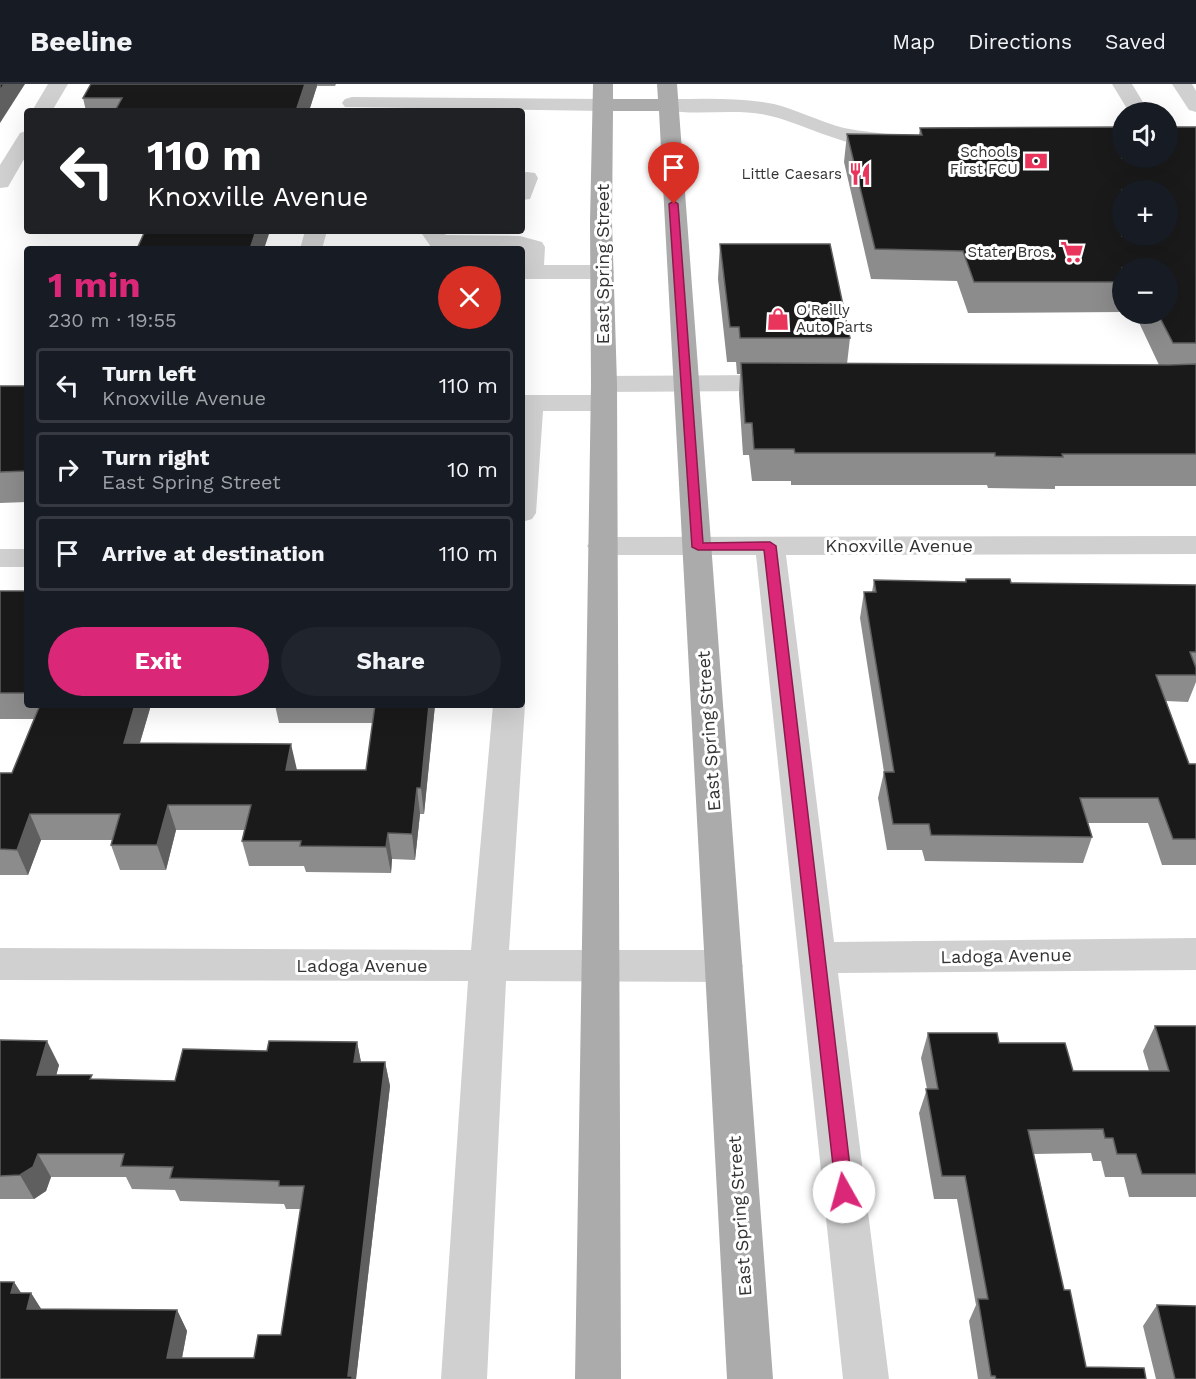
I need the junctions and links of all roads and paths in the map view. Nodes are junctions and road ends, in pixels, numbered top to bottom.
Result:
1 (58, 84) edge
2 (603, 84) edge
3 (667, 84) edge
4 (1122, 84) edge
5 (1182, 84) edge
6 (353, 99) edge
7 (1133, 102) edge
8 (603, 105) junction
9 (668, 105) junction
10 (1196, 106) edge
11 (44, 108) edge
12 (24, 142) edge
13 (906, 142) edge
14 (0, 182) edge
15 (433, 234) edge
16 (527, 272) edge
17 (602, 272) junction
18 (686, 383) junction
19 (804, 383) edge
20 (604, 393) junction
21 (526, 403) edge
22 (525, 430) edge
23 (1196, 545) edge
24 (602, 546) junction
25 (770, 546) junction
26 (698, 547) junction
27 (0, 558) edge
28 (24, 558) edge
29 (509, 708) edge
30 (1196, 954) edge
31 (817, 958) junction
32 (0, 964) edge
33 (724, 966) junction
34 (488, 967) junction
35 (601, 967) junction
36 (464, 1379) edge
37 (598, 1379) edge
38 (750, 1379) edge
39 (866, 1379) edge

1 - 11 street
2 - 8 main road, East Spring Street
3 - 9 main road, East Spring Street
4 - 7 street
5 - 10 street
6 - 8 street
8 - 9 main road
8 - 17 main road, East Spring Street
9 - 13 street
9 - 18 main road, East Spring Street
12 - 14 street
15 - 16 street
16 - 17 street
17 - 20 main road, East Spring Street
18 - 19 street
18 - 20 street
18 - 26 main road, East Spring Street
20 - 21 street
20 - 24 main road, East Spring Street
21 - 22 street
23 - 25 street, Knoxville Avenue
24 - 26 street, Knoxville Avenue
24 - 35 main road, East Spring Street
25 - 26 street, Knoxville Avenue
25 - 31 street
26 - 33 main road, East Spring Street
27 - 28 street
29 - 34 street
30 - 31 street, Ladoga Avenue
31 - 39 street
32 - 34 street, Ladoga Avenue
33 - 35 street, Ladoga Avenue
33 - 38 main road, East Spring Street
34 - 35 street, Ladoga Avenue
34 - 36 street
35 - 37 main road, East Spring Street

